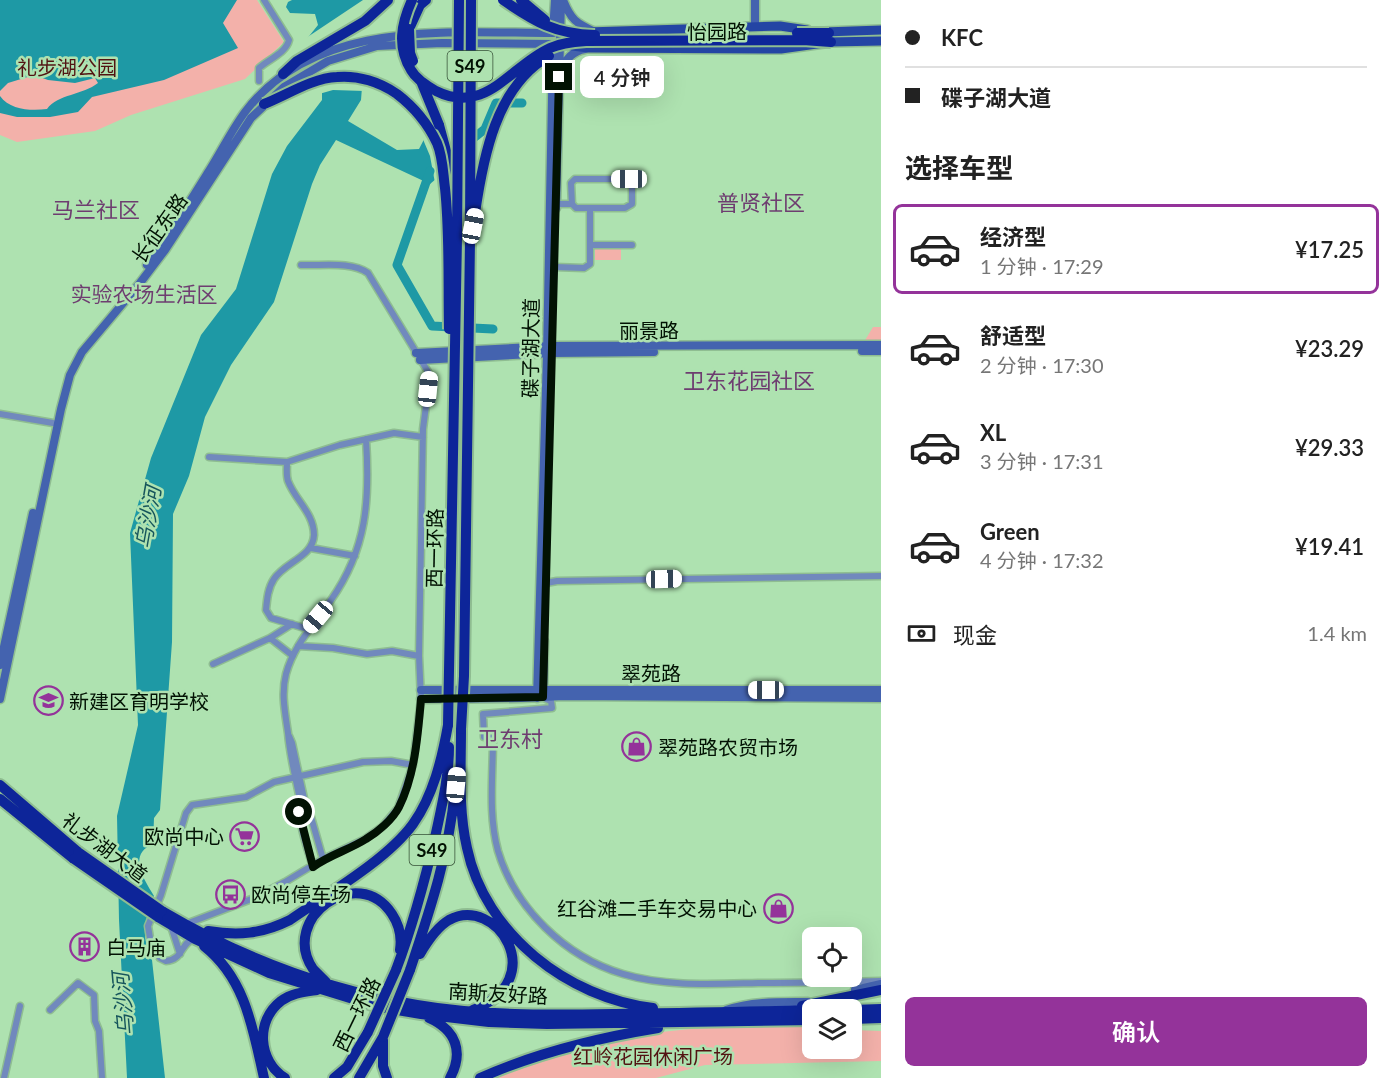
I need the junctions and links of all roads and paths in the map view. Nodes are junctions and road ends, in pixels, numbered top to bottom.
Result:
1 (264, 0) edge
2 (388, 0) edge
3 (412, 0) edge
4 (426, 0) edge
5 (459, 0) edge
6 (471, 0) edge
7 (503, 0) edge
8 (520, 0) edge
9 (555, 0) edge
10 (562, 0) edge
11 (755, 0) edge
12 (755, 27) junction
13 (881, 30) edge
14 (595, 32) junction
15 (522, 33) junction
16 (557, 33) junction
17 (830, 37) junction
18 (619, 38) junction
19 (881, 41) edge
20 (377, 42) junction
21 (522, 43) junction
22 (557, 44) junction
23 (588, 48) junction
24 (283, 75) junction
25 (559, 77) junction
26 (259, 81) dead end
27 (552, 85) junction
28 (264, 104) junction
29 (556, 204) junction
30 (572, 204) junction
31 (590, 208) junction
32 (448, 214) junction
33 (470, 240) junction
34 (590, 245) junction
35 (632, 245) dead end
36 (301, 265) dead end
37 (555, 267) junction
38 (881, 345) edge
39 (550, 350) junction
40 (881, 351) edge
41 (418, 356) junction
42 (0, 414) edge
43 (53, 423) junction
44 (423, 437) junction
45 (454, 438) junction
46 (366, 439) junction
47 (209, 457) dead end
48 (287, 462) junction
49 (311, 548) junction
50 (355, 556) junction
51 (881, 576) edge
52 (546, 583) junction
53 (292, 624) junction
54 (308, 629) junction
55 (270, 638) junction
56 (298, 646) junction
57 (293, 656) junction
58 (419, 656) junction
59 (213, 664) dead end
60 (0, 665) edge
61 (881, 690) edge
62 (540, 694) junction
63 (421, 695) junction
64 (881, 698) edge
65 (0, 699) edge
66 (448, 725) junction
67 (461, 729) junction
68 (412, 765) junction
69 (297, 776) junction
70 (0, 785) edge
71 (0, 798) edge
72 (76, 856) junction
73 (323, 859) junction
74 (313, 867) junction
75 (160, 914) junction
76 (171, 926) junction
77 (192, 930) junction
78 (180, 954) junction
79 (396, 970) junction
80 (410, 970) junction
81 (881, 982) edge
82 (323, 986) junction
83 (881, 990) edge
84 (20, 1006) dead end
85 (881, 1009) edge
86 (50, 1010) dead end
87 (802, 1010) edge
88 (862, 1010) edge
89 (470, 1011) junction
90 (774, 1011) junction
91 (719, 1013) junction
92 (421, 1014) junction
93 (694, 1018) junction
94 (881, 1018) edge
95 (862, 1019) edge
96 (802, 1020) edge
97 (368, 1032) junction
98 (383, 1037) junction
99 (4, 1078) edge
100 (102, 1078) edge
101 (264, 1078) edge
102 (285, 1078) edge
103 (334, 1078) edge
104 (345, 1078) edge
105 (359, 1078) edge
106 (387, 1078) edge
107 (450, 1078) edge
108 (480, 1078) edge

1 - 26 street
2 - 24 highway
3 - 18 highway, bridge
4 - 32 highway, bridge
5 - 45 highway, 西一环路 / S49, bridge
6 - 33 highway, 西一环路 / S49, bridge
7 - 18 highway, bridge
8 - 18 highway, bridge
9 - 15 main road
9 - 16 main road, 碟子湖大道
10 - 14 main road
10 - 16 main road, 碟子湖大道
11 - 12 main road
12 - 14 main road, 怡园路
12 - 17 main road, 怡园路
13 - 17 main road, 怡园路
14 - 16 main road, 怡园路
15 - 16 main road, 长征东路
15 - 20 main road, 长征东路
16 - 22 main road, 碟子湖大道
17 - 18 highway, bridge
17 - 19 main road, 怡园路
17 - 23 main road, 怡园路
18 - 33 highway, bridge
20 - 21 main road, 长征东路
20 - 24 main road, 长征东路
20 - 28 main road, 长征东路
21 - 22 main road, 长征东路
21 - 27 main road
22 - 23 main road, 怡园路
22 - 25 main road, 碟子湖大道
22 - 27 main road, 碟子湖大道
23 - 25 main road
24 - 43 main road, 长征东路
25 - 29 main road, 碟子湖大道
27 - 39 main road, 碟子湖大道
28 - 32 highway, bridge
28 - 65 main road, 长征东路
29 - 30 street
29 - 37 main road, 碟子湖大道
30 - 31 street
30 - 31 street
31 - 34 street
32 - 45 highway, bridge
33 - 67 highway, 西一环路 / S49, bridge
34 - 35 street
34 - 37 street
36 - 41 street
37 - 39 main road, 碟子湖大道
38 - 39 main road, 丽景路
39 - 40 main road, 丽景路
39 - 41 main road, 丽景路
39 - 52 main road, 碟子湖大道
39 - 62 main road, 碟子湖大道
41 - 44 street
42 - 43 street
43 - 60 main road, 长征东路
44 - 46 street
44 - 58 street
45 - 66 highway, 西一环路 / S49, bridge
46 - 48 street
46 - 50 street
47 - 48 street
48 - 49 street
49 - 50 street
49 - 53 street
50 - 54 street
51 - 52 street
52 - 62 main road, 碟子湖大道
53 - 54 street
53 - 55 street
54 - 56 street
55 - 57 street
55 - 59 street
56 - 57 street
56 - 58 street
57 - 69 street
58 - 63 street
61 - 62 main road, 翠苑路
62 - 63 main road, 翠苑路
62 - 64 main road, 翠苑路
62 - 81 street
63 - 68 street
66 - 77 highway
66 - 79 highway, 西一环路 / S49
67 - 80 highway, 西一环路 / S49
67 - 93 highway
68 - 69 street
68 - 73 street
69 - 73 street
69 - 74 street
69 - 78 street
70 - 72 highway, 礼步湖大道
71 - 72 highway, 礼步湖大道
72 - 75 highway, 礼步湖大道, bridge
73 - 74 street
74 - 77 street
75 - 76 highway, 礼步湖大道
75 - 77 highway, 礼步湖大道
76 - 77 highway, 礼步湖大道
76 - 78 street
77 - 78 street
77 - 82 highway, 南斯友好路
77 - 101 highway
79 - 82 highway
79 - 97 highway, 西一环路 / S49, bridge
80 - 89 highway
80 - 98 highway, 西一环路 / S49, bridge
81 - 91 main road
82 - 89 highway, 南斯友好路
82 - 92 highway, 南斯友好路
82 - 102 highway
83 - 90 highway
84 - 99 street
85 - 88 highway
86 - 100 street
87 - 90 highway, 南斯友好路
89 - 93 highway, 南斯友好路
90 - 91 highway, 南斯友好路
91 - 93 highway, 南斯友好路
92 - 93 highway, 南斯友好路
92 - 107 highway
93 - 96 highway, 南斯友好路
93 - 108 highway
94 - 95 highway
97 - 103 highway
97 - 104 highway, 西一环路 / S49
98 - 105 highway, 西一环路 / S49
98 - 106 highway

